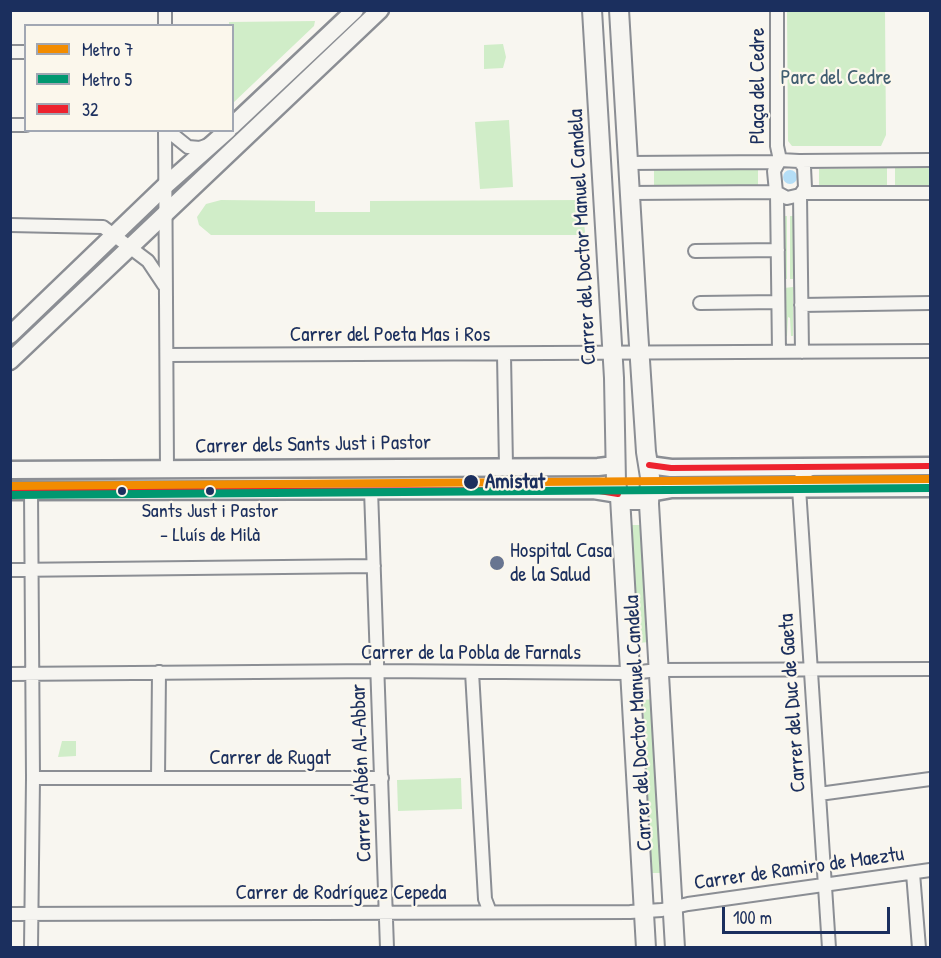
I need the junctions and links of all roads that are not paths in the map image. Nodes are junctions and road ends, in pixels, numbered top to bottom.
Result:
1 (380, 10) edge
2 (592, 10) edge
3 (619, 10) edge
4 (777, 10) edge
5 (352, 12) edge
6 (234, 124) edge
7 (166, 132) edge
8 (168, 132) edge
9 (224, 134) edge
10 (930, 160) edge
11 (779, 161) junction
12 (799, 161) junction
13 (600, 163) junction
14 (627, 163) junction
15 (166, 185) junction
16 (602, 190) junction
17 (629, 193) junction
18 (777, 193) junction
19 (930, 193) edge
20 (801, 194) junction
21 (166, 213) junction
22 (10, 225) edge
23 (115, 235) junction
24 (130, 247) junction
25 (778, 250) junction
26 (695, 251) dead end
27 (167, 299) junction
28 (778, 302) junction
29 (700, 303) dead end
30 (930, 303) edge
31 (801, 305) junction
32 (10, 335) edge
33 (930, 351) edge
34 (779, 352) junction
35 (802, 352) junction
36 (612, 354) junction
37 (640, 354) junction
38 (167, 355) junction
39 (504, 355) junction
40 (10, 361) edge
41 (616, 463) junction
42 (648, 463) junction
43 (506, 466) junction
44 (930, 466) edge
45 (819, 467) junction
46 (167, 469) junction
47 (10, 470) edge
48 (799, 488) junction
49 (930, 488) edge
50 (371, 490) junction
51 (10, 491) edge
52 (31, 491) junction
53 (168, 491) junction
54 (650, 494) junction
55 (619, 496) junction
56 (374, 566) junction
57 (10, 570) edge
58 (31, 570) junction
59 (810, 669) junction
60 (930, 669) edge
61 (659, 670) junction
62 (378, 671) junction
63 (159, 672) junction
64 (472, 672) junction
65 (630, 673) junction
66 (10, 674) edge
67 (33, 674) junction
68 (33, 778) junction
69 (158, 778) junction
70 (382, 778) junction
71 (930, 778) edge
72 (819, 794) junction
73 (930, 870) edge
74 (913, 873) junction
75 (824, 886) junction
76 (672, 907) junction
77 (644, 911) junction
78 (490, 912) junction
79 (385, 913) junction
80 (10, 914) edge
81 (31, 914) junction
82 (31, 948) edge
83 (387, 948) edge
84 (646, 948) edge
85 (675, 948) edge
86 (830, 948) edge
87 (920, 948) edge

1 - 21 street
2 - 13 main road, Carrer del Doctor Manuel Candela
3 - 14 main road
4 - 11 street, Plaça del Cedre
5 - 6 street
7 - 15 street
8 - 9 street
9 - 15 street
10 - 12 street
11 - 12 street
11 - 14 street
11 - 18 street
12 - 20 street
13 - 14 main road
13 - 16 main road, Carrer del Doctor Manuel Candela
14 - 17 main road
15 - 21 street
15 - 23 street
16 - 17 main road
16 - 36 main road, Carrer del Doctor Manuel Candela
17 - 18 street
17 - 37 main road
18 - 20 street
18 - 25 street
19 - 20 street
20 - 31 street
21 - 24 street
21 - 27 street
22 - 23 street
23 - 24 street
23 - 32 street
24 - 27 street
24 - 40 street
25 - 26 street
25 - 28 street
27 - 38 street
28 - 29 street
28 - 34 street
30 - 31 street
31 - 35 street
33 - 35 street
34 - 35 street
34 - 37 street
36 - 37 street, Carrer del Poeta Mas i Ros
36 - 39 street, Carrer del Poeta Mas i Ros
36 - 41 main road, Carrer del Doctor Manuel Candela
37 - 42 main road
38 - 39 street, Carrer del Poeta Mas i Ros
38 - 46 street
39 - 43 street
41 - 42 main road
41 - 43 street, Carrer dels Sants Just i Pastor
41 - 55 main road
42 - 45 street
42 - 54 main road
43 - 46 street, Carrer dels Sants Just i Pastor
44 - 45 street
45 - 48 street
46 - 47 street, Carrer dels Sants Just i Pastor
46 - 53 street
48 - 49 street
48 - 54 street
48 - 59 street, Carrer del Duc de Gaeta
50 - 53 street, Carrer dels Sants Just i Pastor
50 - 55 street, Carrer dels Sants Just i Pastor
50 - 56 street, Carrer d'Abén Al-Abbar
51 - 52 street, Carrer dels Sants Just i Pastor
52 - 53 street, Carrer dels Sants Just i Pastor
52 - 58 street
54 - 55 main road
54 - 61 main road, Carrer del Doctor Manuel Candela
55 - 65 main road, Carrer del Doctor Manuel Candela
56 - 58 street
56 - 62 street, Carrer d'Abén Al-Abbar
57 - 58 street
58 - 67 street
59 - 60 street, Carrer de la Pobla de Farnals
59 - 61 street, Carrer de la Pobla de Farnals
59 - 72 street, Carrer del Duc de Gaeta
61 - 65 street, Carrer de la Pobla de Farnals
61 - 76 main road, Carrer del Doctor Manuel Candela
62 - 63 street, Carrer de la Pobla de Farnals
62 - 64 street, Carrer de la Pobla de Farnals
62 - 70 street, Carrer d'Abén Al-Abbar
63 - 67 street, Carrer de la Pobla de Farnals
63 - 69 street
64 - 65 street, Carrer de la Pobla de Farnals
64 - 78 street
65 - 77 main road, Carrer del Doctor Manuel Candela
66 - 67 street, Carrer de la Pobla de Farnals
67 - 68 street
68 - 69 street, Carrer de Rugat
68 - 81 street
69 - 70 street, Carrer de Rugat
70 - 79 street, Carrer d'Abén Al-Abbar
71 - 72 street
72 - 75 street, Carrer del Duc de Gaeta
73 - 74 street, Carrer de Ramiro de Maeztu
74 - 75 street, Carrer de Ramiro de Maeztu
74 - 87 street
75 - 76 street, Carrer de Ramiro de Maeztu
75 - 86 street, Carrer del Duc de Gaeta
76 - 77 street, Carrer de Rodríguez Cepeda
76 - 85 main road, Carrer del Doctor Manuel Candela
77 - 78 street, Carrer de Rodríguez Cepeda
77 - 84 main road, Carrer del Doctor Manuel Candela
78 - 79 street, Carrer de Rodríguez Cepeda
79 - 81 street, Carrer de Rodríguez Cepeda
79 - 83 street, Carrer d'Abén Al-Abbar
80 - 81 street, Carrer de Rodríguez Cepeda
81 - 82 street

